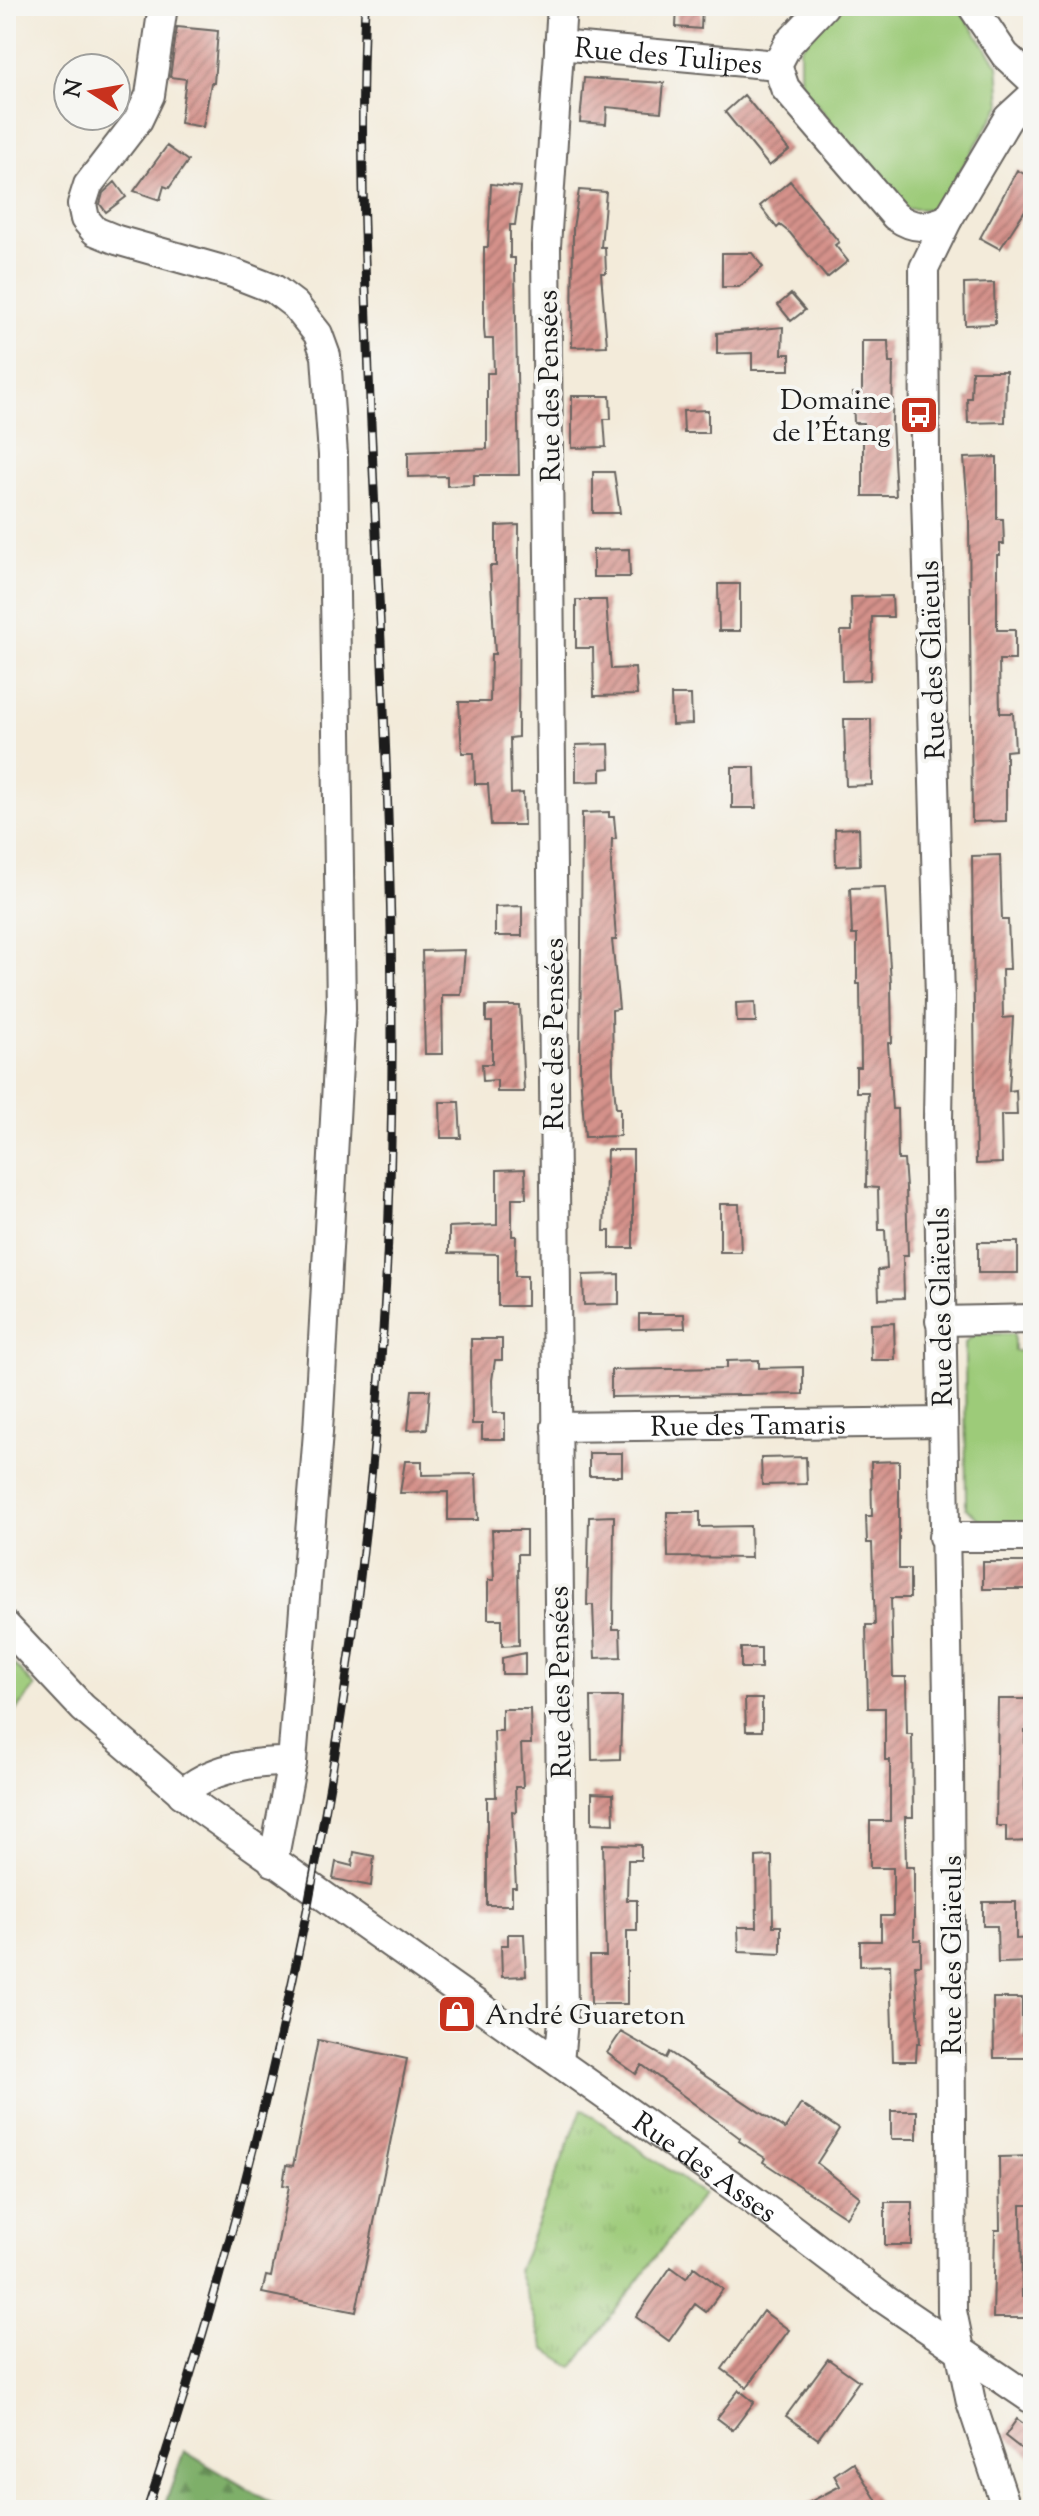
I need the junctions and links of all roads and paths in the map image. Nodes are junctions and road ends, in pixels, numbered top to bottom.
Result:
1 (163, 6) edge
2 (562, 6) edge
3 (824, 6) edge
4 (972, 6) edge
5 (559, 45) junction
6 (1005, 55) junction
7 (777, 65) junction
8 (1033, 81) edge
9 (1033, 95) edge
10 (1008, 118) junction
11 (895, 216) junction
12 (948, 219) junction
13 (924, 268) junction
14 (1033, 1319) edge
15 (940, 1321) junction
16 (942, 1422) junction
17 (556, 1427) junction
18 (943, 1537) junction
19 (1033, 1537) edge
20 (6, 1626) edge
21 (292, 1762) junction
22 (182, 1794) junction
23 (273, 1862) junction
24 (559, 2062) junction
25 (957, 2347) junction
26 (1033, 2400) edge
27 (1007, 2510) edge

1 - 21 street
2 - 5 street, Rue des Pensées
3 - 7 street
4 - 6 street
5 - 7 street, Rue des Tulipes
5 - 17 street, Rue des Pensées
6 - 8 street
6 - 10 street
7 - 11 street, Rue des Glaïeuls
9 - 10 street, Rue des Glaïeuls
10 - 12 street, Rue des Glaïeuls
11 - 12 street
11 - 13 street, Rue des Glaïeuls
12 - 13 street, Rue des Glaïeuls
13 - 15 street, Rue des Glaïeuls
14 - 15 street
15 - 16 street, Rue des Glaïeuls
16 - 17 street, Rue des Tamaris
16 - 18 street, Rue des Glaïeuls
17 - 24 street, Rue des Pensées
18 - 19 street
18 - 25 street, Rue des Glaïeuls
20 - 22 street, Rue des Asses
21 - 22 street
21 - 23 street
22 - 23 street, Rue des Asses
23 - 24 street, Rue des Asses
24 - 25 street, Rue des Asses
25 - 26 street, Rue des Asses
25 - 27 street

